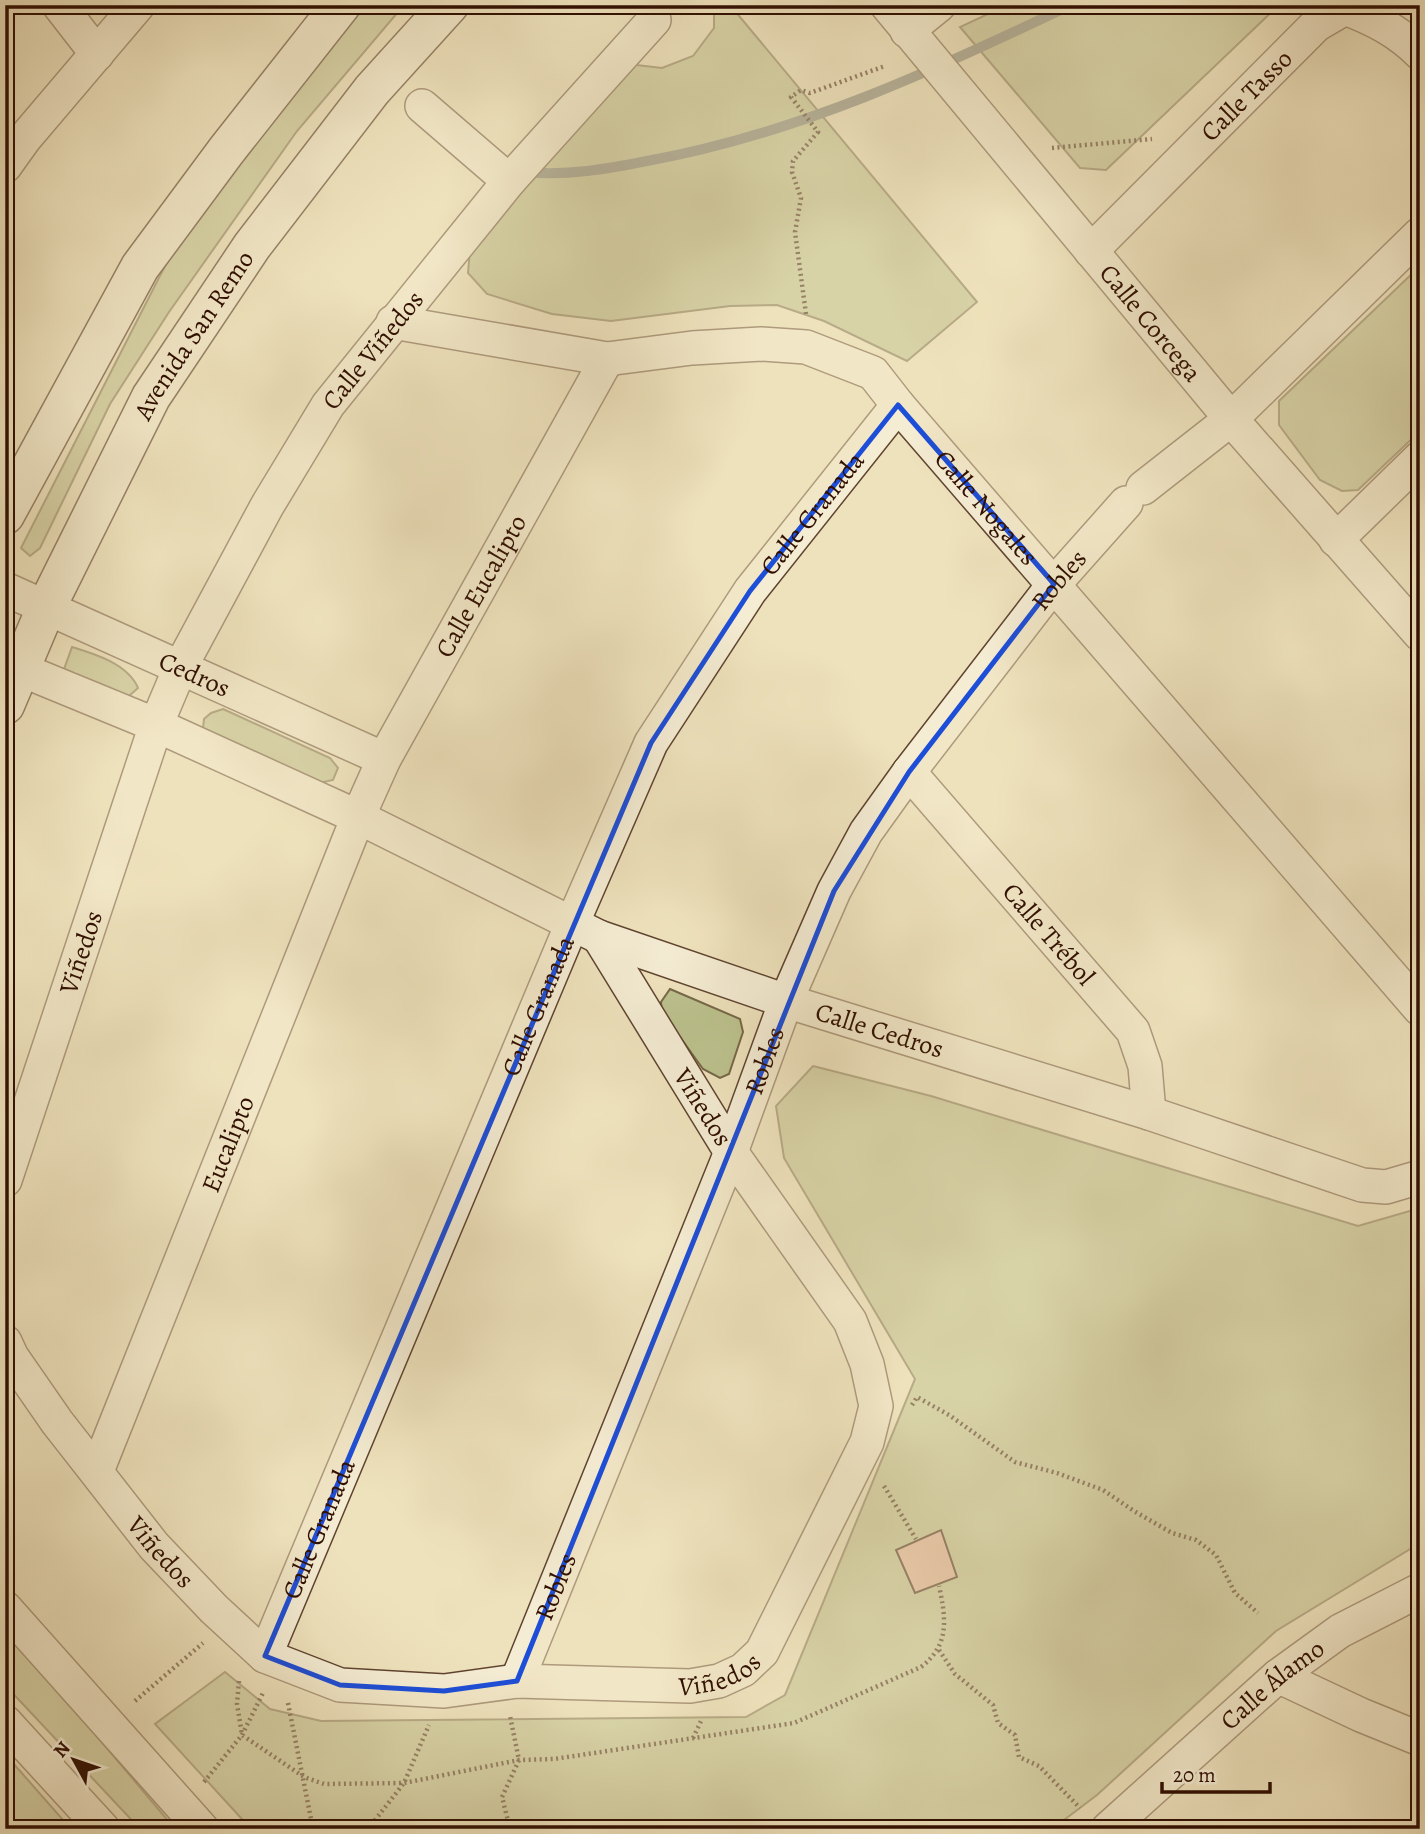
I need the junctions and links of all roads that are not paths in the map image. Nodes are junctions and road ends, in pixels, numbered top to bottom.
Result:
1 (59, 5) edge
2 (138, 5) edge
3 (341, 5) edge
4 (449, 5) edge
5 (887, 5) edge
6 (939, 5) edge
7 (653, 20) dead end
8 (907, 31) junction
9 (1420, 52) edge
10 (97, 54) junction
11 (422, 106) dead end
12 (5, 166) edge
13 (509, 181) junction
14 (1420, 234) edge
15 (1091, 251) junction
16 (393, 322) junction
17 (607, 359) junction
18 (898, 405) junction
19 (1231, 419) junction
20 (1420, 458) edge
21 (5, 515) edge
22 (1336, 540) junction
23 (1054, 584) junction
24 (5, 589) edge
25 (46, 608) junction
26 (1420, 634) edge
27 (13, 666) edge
28 (181, 666) junction
29 (5, 705) edge
30 (156, 725) junction
31 (384, 759) junction
32 (909, 772) junction
33 (358, 817) junction
34 (586, 931) junction
35 (786, 1001) junction
36 (1420, 1009) edge
37 (1149, 1113) junction
38 (731, 1152) junction
39 (1420, 1177) edge
40 (5, 1180) edge
41 (5, 1342) edge
42 (97, 1471) junction
43 (1420, 1590) edge
44 (5, 1608) edge
45 (256, 1646) junction
46 (1278, 1676) junction
47 (513, 1696) junction
48 (5, 1722) edge
49 (1420, 1739) edge
50 (193, 1818) edge
51 (103, 1829) edge
52 (1108, 1829) edge

1 - 10 street
2 - 10 street
3 - 21 street
4 - 25 street, Avenida San Remo
5 - 8 street, Calle Corcega
6 - 8 street
7 - 13 street, Calle Viñedos
8 - 15 street, Calle Corcega
9 - 15 street, Calle Tasso
10 - 12 street
11 - 13 street
13 - 16 street, Calle Viñedos
14 - 19 street
15 - 19 street, Calle Corcega
16 - 17 street, Calle Nogales
16 - 28 street, Calle Viñedos
17 - 18 street, Calle Nogales
17 - 31 street, Calle Eucalipto
18 - 23 street, Calle Nogales
18 - 34 street, Calle Granada
19 - 22 street, Calle Corcega
19 - 23 street, Robles
20 - 22 street
22 - 26 street, Calle Corcega
23 - 32 street, Robles
23 - 36 street, Calle Nogales
24 - 25 street, Cedros
25 - 27 street, Avenida San Remo
25 - 28 street, Cedros
27 - 29 street, Avenida San Remo
27 - 30 street
28 - 30 street, Calle Viñedos
28 - 31 street, Cedros
30 - 33 street
30 - 40 street, Viñedos
31 - 33 street, Calle Eucalipto
32 - 35 street, Robles
32 - 37 street, Calle Trébol
33 - 34 street, Calle Cedros
33 - 42 street, Eucalipto
34 - 35 street, Calle Cedros
34 - 38 street, Viñedos
34 - 45 street, Calle Granada
35 - 37 street, Calle Cedros
35 - 38 street, Robles
37 - 39 street, Calle Cedros
38 - 47 street, Robles
38 - 47 street, Viñedos
41 - 42 street, Viñedos
42 - 45 street, Viñedos
43 - 46 street, Calle Álamo
44 - 50 street
45 - 47 street, Viñedos
46 - 49 street
46 - 52 street, Calle Álamo
48 - 51 street

